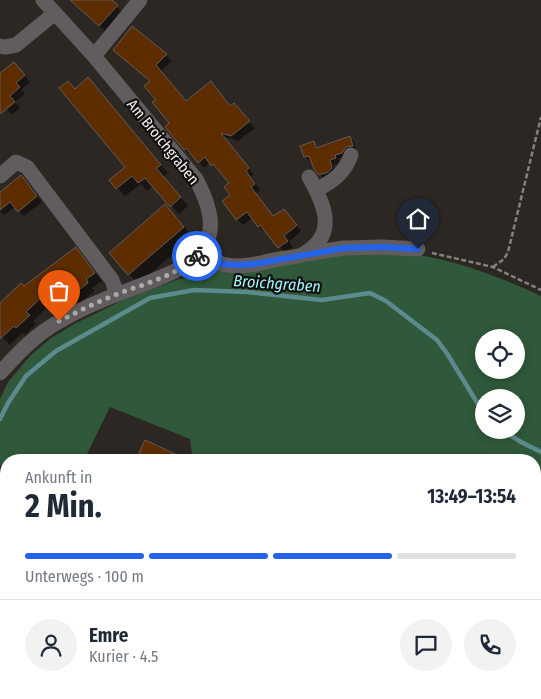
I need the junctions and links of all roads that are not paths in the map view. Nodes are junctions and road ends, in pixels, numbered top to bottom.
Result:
1 (43, 0) edge
2 (140, 0) edge
3 (55, 13) junction
4 (0, 46) edge
5 (94, 56) junction
6 (351, 155) dead end
7 (0, 176) edge
8 (418, 249) road end
9 (202, 252) junction
10 (304, 254) junction
11 (117, 294) junction
12 (0, 373) edge

1 - 3 street, Am Broichgraben
2 - 5 street
3 - 4 street
3 - 5 street, Am Broichgraben
5 - 9 street, Am Broichgraben
6 - 10 street
7 - 11 street
8 - 10 street
9 - 10 street
9 - 11 street
11 - 12 street

